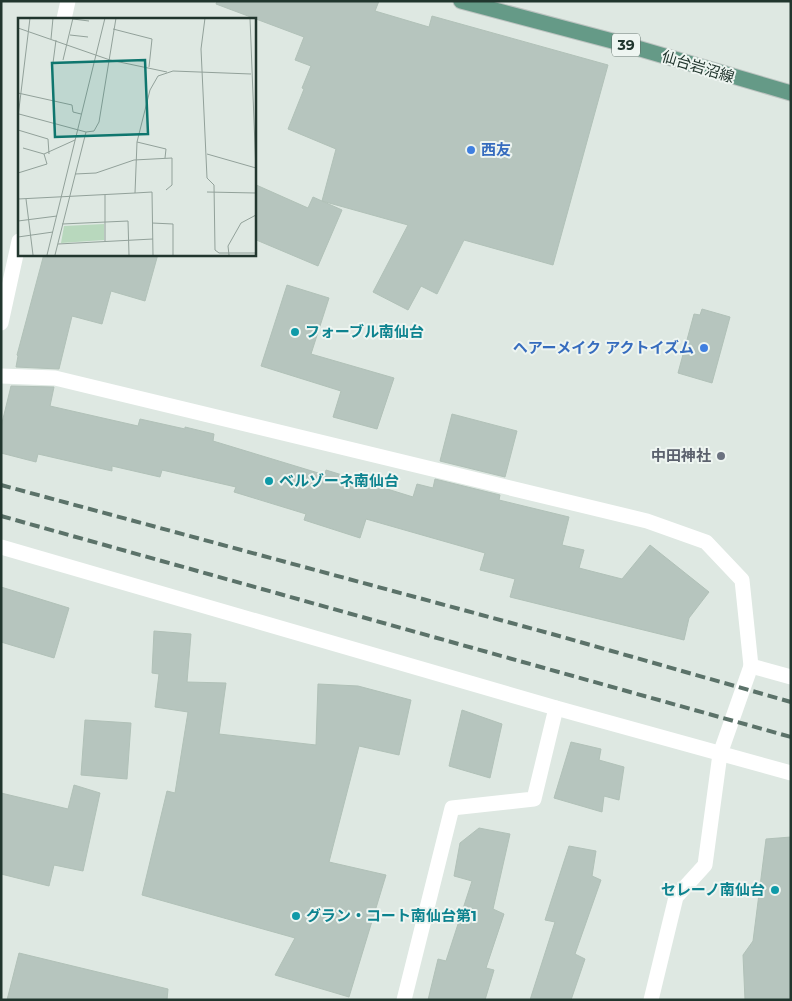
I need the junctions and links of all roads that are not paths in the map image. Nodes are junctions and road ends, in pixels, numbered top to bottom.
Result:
1 (68, 1) edge
2 (461, 1) edge
3 (64, 18) edge
4 (791, 93) edge
5 (18, 246) edge
6 (1, 323) edge
7 (1, 376) edge
8 (1, 547) edge
9 (752, 666) junction
10 (791, 677) edge
11 (556, 708) junction
12 (720, 754) junction
13 (791, 773) edge
14 (404, 1000) edge
15 (651, 1000) edge

1 - 3 street
2 - 4 main road, 仙台岩沼線 / 39
5 - 6 street
7 - 9 street
8 - 11 street
9 - 10 street
9 - 12 street
11 - 12 street
11 - 14 street
12 - 13 street
12 - 15 street

